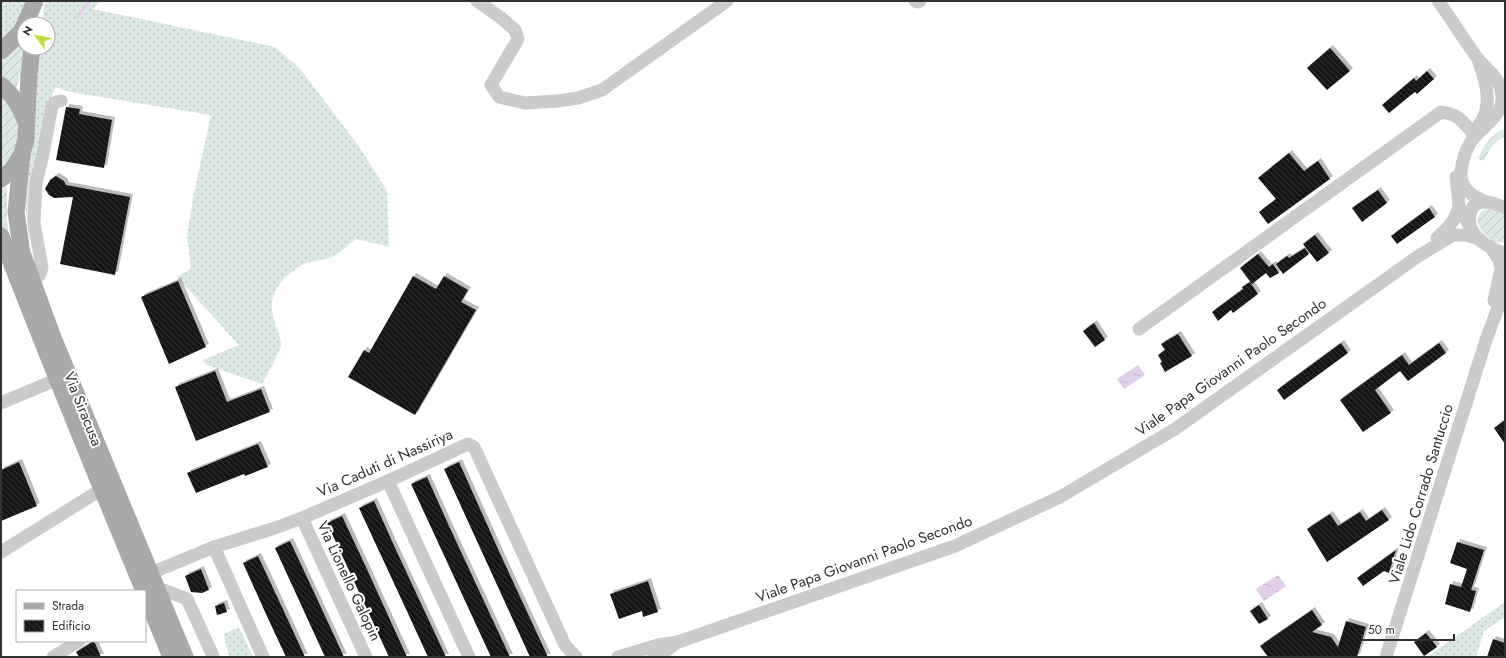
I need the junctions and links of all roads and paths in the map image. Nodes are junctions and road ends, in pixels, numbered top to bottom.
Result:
1 (36, 1) edge
2 (477, 1) edge
3 (727, 1) edge
4 (915, 1) edge
5 (920, 1) edge
6 (1438, 1) edge
7 (29, 16) edge
8 (36, 16) edge
9 (16, 37) edge
10 (1, 51) edge
11 (31, 56) edge
12 (1479, 60) junction
13 (1, 85) edge
14 (1502, 98) junction
15 (1488, 99) junction
16 (61, 100) dead end
17 (26, 124) junction
18 (1472, 132) junction
19 (22, 154) junction
20 (1, 179) edge
21 (1481, 203) junction
22 (1505, 208) edge
23 (1458, 213) junction
24 (1471, 228) junction
25 (1, 236) edge
26 (1485, 243) junction
27 (1505, 253) edge
28 (1416, 257) junction
29 (33, 283) junction
30 (1505, 289) edge
31 (1139, 329) dead end
32 (1486, 340) junction
33 (58, 379) junction
34 (1, 403) edge
35 (388, 481) junction
36 (102, 489) junction
37 (302, 518) junction
38 (214, 547) junction
39 (1, 552) edge
40 (149, 587) edge
41 (78, 642) edge
42 (566, 651) edge
43 (659, 653) edge
44 (61, 655) edge
45 (171, 657) edge
46 (185, 657) edge
47 (212, 657) edge
48 (263, 657) edge
49 (366, 657) edge
50 (469, 657) edge
51 (576, 657) edge
52 (618, 657) edge
53 (1386, 657) edge

1 - 7 main road
1 - 8 main road
2 - 3 street
4 - 5 street
6 - 12 street
9 - 10 main road
11 - 17 main road, Via Siracusa
12 - 14 street
12 - 15 street
13 - 17 main road
14 - 15 street
14 - 21 street
15 - 18 street
16 - 29 street
17 - 19 main road, Via Siracusa
18 - 23 street
18 - 31 street
19 - 20 main road
19 - 29 main road, Via Siracusa
21 - 22 street
21 - 23 street
21 - 24 street
23 - 24 street
23 - 28 street
24 - 26 street
25 - 33 main road, Via Siracusa
26 - 27 street
26 - 28 street
26 - 32 street
28 - 43 street, Viale Papa Giovanni Paolo Secondo
29 - 40 main road, Via Siracusa
30 - 32 street
32 - 53 street, Viale Lido Corrado Santuccio
33 - 34 street
33 - 36 main road, Via Siracusa
35 - 37 street, Via Caduti di Nassiriya
35 - 42 street, Via Caduti di Nassiriya
35 - 50 street
36 - 39 street
36 - 40 main road, Via Siracusa
37 - 38 street, Via Caduti di Nassiriya
37 - 49 street, Via Lionello Galopin
38 - 40 street, Via Caduti di Nassiriya
38 - 48 street
40 - 45 main road, Via Siracusa
40 - 46 main road, Via Siracusa
40 - 47 street
41 - 44 street
42 - 51 street
43 - 52 street

